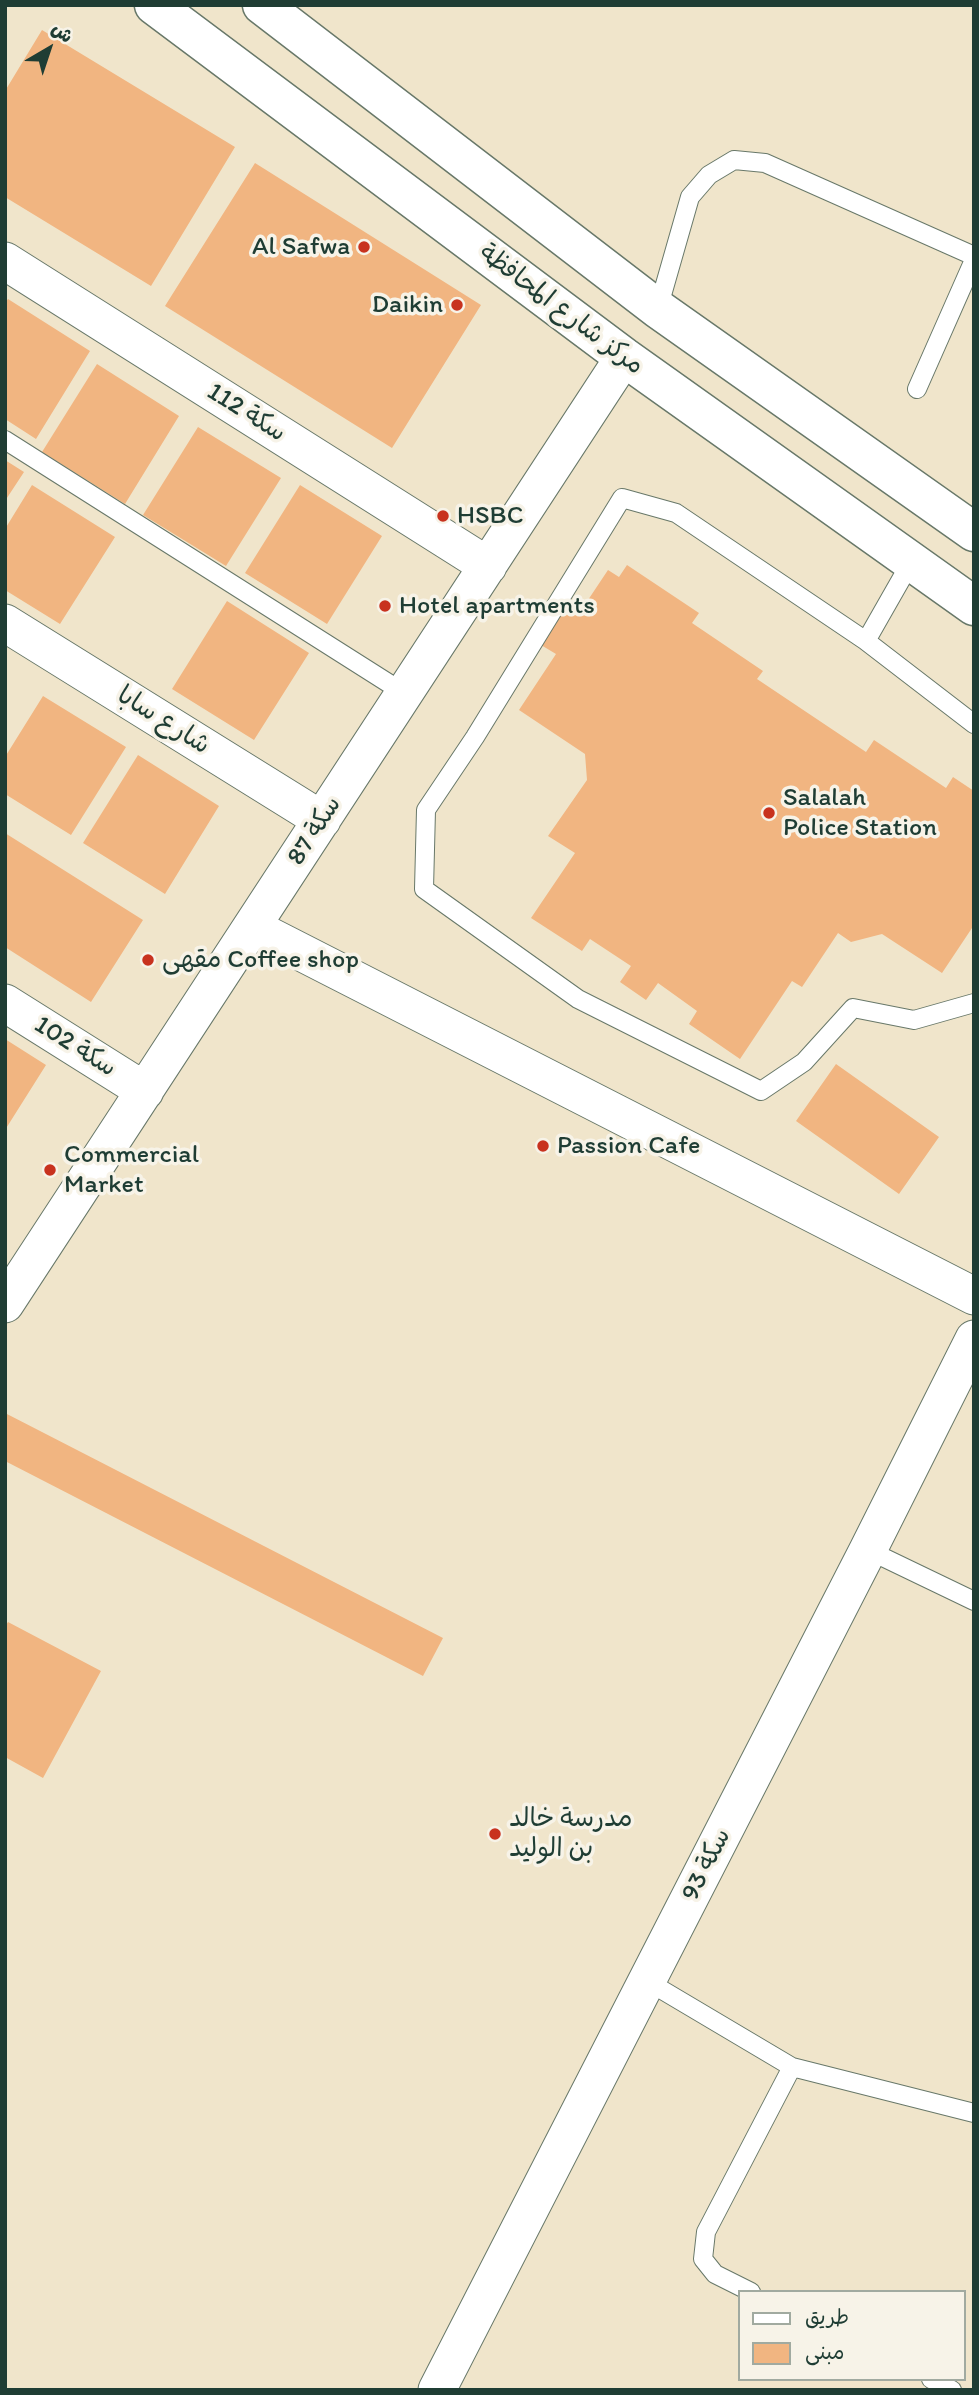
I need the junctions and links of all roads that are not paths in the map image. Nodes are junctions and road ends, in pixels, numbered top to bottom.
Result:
1 (155, 5) edge
2 (262, 5) edge
3 (974, 258) edge
4 (8, 269) edge
5 (658, 309) junction
6 (624, 357) junction
7 (917, 389) dead end
8 (5, 440) edge
9 (974, 532) edge
10 (911, 562) junction
11 (488, 566) junction
12 (974, 606) edge
13 (5, 623) edge
14 (866, 641) junction
15 (404, 694) junction
16 (974, 724) edge
17 (322, 820) junction
18 (252, 927) junction
19 (5, 1003) edge
20 (974, 1003) edge
21 (145, 1091) junction
22 (974, 1296) edge
23 (5, 1304) edge
24 (974, 1339) edge
25 (868, 1550) junction
26 (974, 1601) edge
27 (648, 1981) junction
28 (792, 2067) junction
29 (974, 2113) edge
30 (747, 2290) edge
31 (935, 2381) edge
32 (444, 2387) edge
33 (953, 2390) edge

1 - 6 street, مركز شارع المحافظة
2 - 5 street
3 - 5 lane
3 - 7 lane
4 - 11 street, سكة 112
5 - 9 street
6 - 10 street, مركز شارع المحافظة
6 - 11 street, سكة 87
8 - 15 lane
10 - 12 street, مركز شارع المحافظة
10 - 14 lane
11 - 15 street, سكة 87
13 - 17 street, شارع سابا
14 - 16 lane
14 - 20 lane
15 - 17 street, سكة 87
17 - 18 street, سكة 87
18 - 21 street, سكة 87
18 - 22 street
19 - 21 street, سكة 102
21 - 23 street, سكة 87
24 - 25 street, سكة 93
25 - 26 lane
25 - 27 street, سكة 93
27 - 28 lane
27 - 32 street, سكة 93
28 - 29 lane
28 - 30 lane
31 - 33 lane

